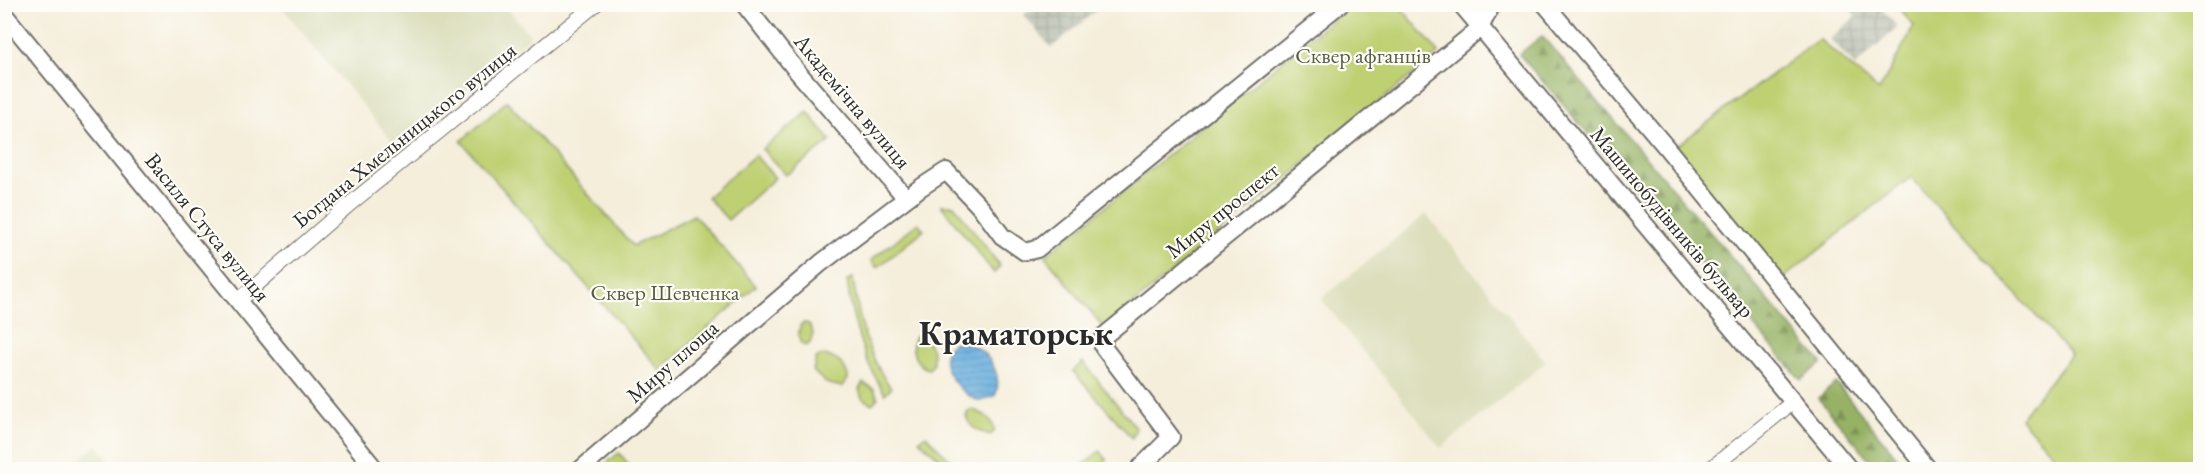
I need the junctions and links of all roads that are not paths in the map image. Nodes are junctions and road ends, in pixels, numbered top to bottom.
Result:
1 (597, 4) edge
2 (744, 4) edge
3 (1340, 4) edge
4 (1461, 4) edge
5 (1492, 4) edge
6 (1545, 4) edge
7 (4, 14) edge
8 (1480, 28) junction
9 (906, 198) junction
10 (239, 300) junction
11 (1794, 401) junction
12 (376, 470) edge
13 (580, 470) edge
14 (1138, 470) edge
15 (1709, 470) edge
16 (1850, 470) edge
17 (1929, 470) edge

1 - 10 street, Богдана Хмельницького вулиця
2 - 9 street, Академічна вулиця
3 - 9 street
4 - 8 street, Машинобудівників бульвар
5 - 8 street, Миру проспект
6 - 17 street, Машинобудівників бульвар
7 - 10 street, Василя Стуса вулиця
8 - 11 street, Машинобудівників бульвар
8 - 14 street, Миру проспект
9 - 13 street, Миру площа
10 - 12 street, Василя Стуса вулиця
11 - 15 street
11 - 16 street, Машинобудівників бульвар

